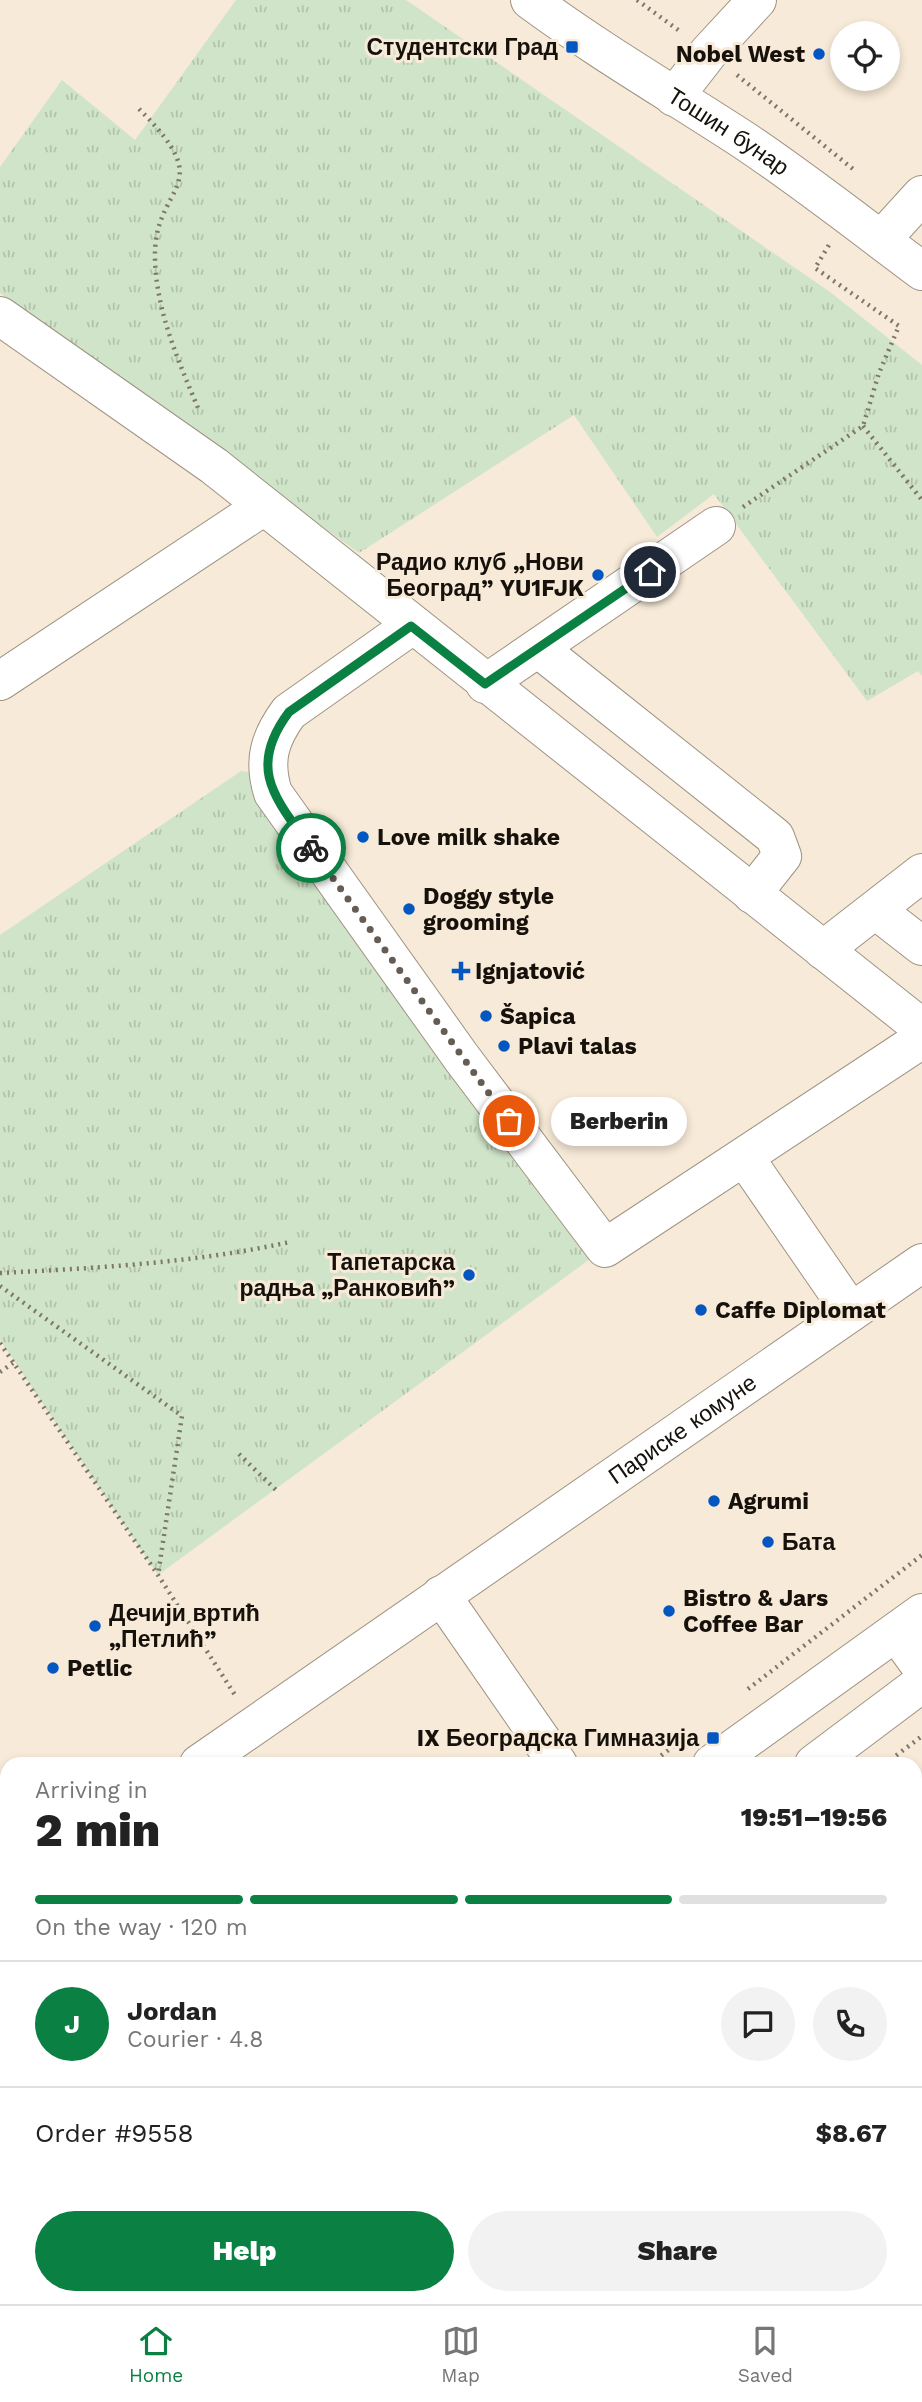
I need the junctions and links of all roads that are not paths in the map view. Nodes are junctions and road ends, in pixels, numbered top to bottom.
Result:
1 (530, 0) edge
2 (757, 0) edge
3 (674, 97) junction
4 (922, 195) edge
5 (881, 240) junction
6 (922, 271) edge
7 (0, 316) edge
8 (264, 506) junction
9 (716, 526) road end
10 (411, 626) junction
11 (539, 649) junction
12 (0, 681) edge
13 (485, 684) junction
14 (922, 873) edge
15 (752, 894) junction
16 (877, 911) junction
17 (922, 946) edge
18 (823, 950) junction
19 (922, 1028) edge
20 (922, 1039) edge
21 (745, 1158) junction
22 (922, 1263) edge
23 (851, 1312) junction
24 (441, 1595) junction
25 (909, 1623) edge
26 (922, 1668) edge
27 (922, 1683) edge
28 (209, 1757) edge
29 (553, 1757) edge
30 (722, 1757) edge
31 (823, 1757) edge

1 - 3 street, Тошин бунар
2 - 3 street
3 - 5 street, Тошин бунар
4 - 5 street
5 - 6 street, Тошин бунар
7 - 8 street
8 - 10 street
8 - 12 street
9 - 11 street
10 - 13 street
10 - 21 street
11 - 13 street
11 - 15 street
13 - 15 street
14 - 16 street
15 - 18 street
16 - 17 street
16 - 18 street
18 - 19 street
20 - 21 street
21 - 23 street
22 - 23 street, Париске комуне
23 - 24 street, Париске комуне
24 - 28 street, Париске комуне
24 - 29 street
25 - 26 street
25 - 30 street
27 - 31 street

